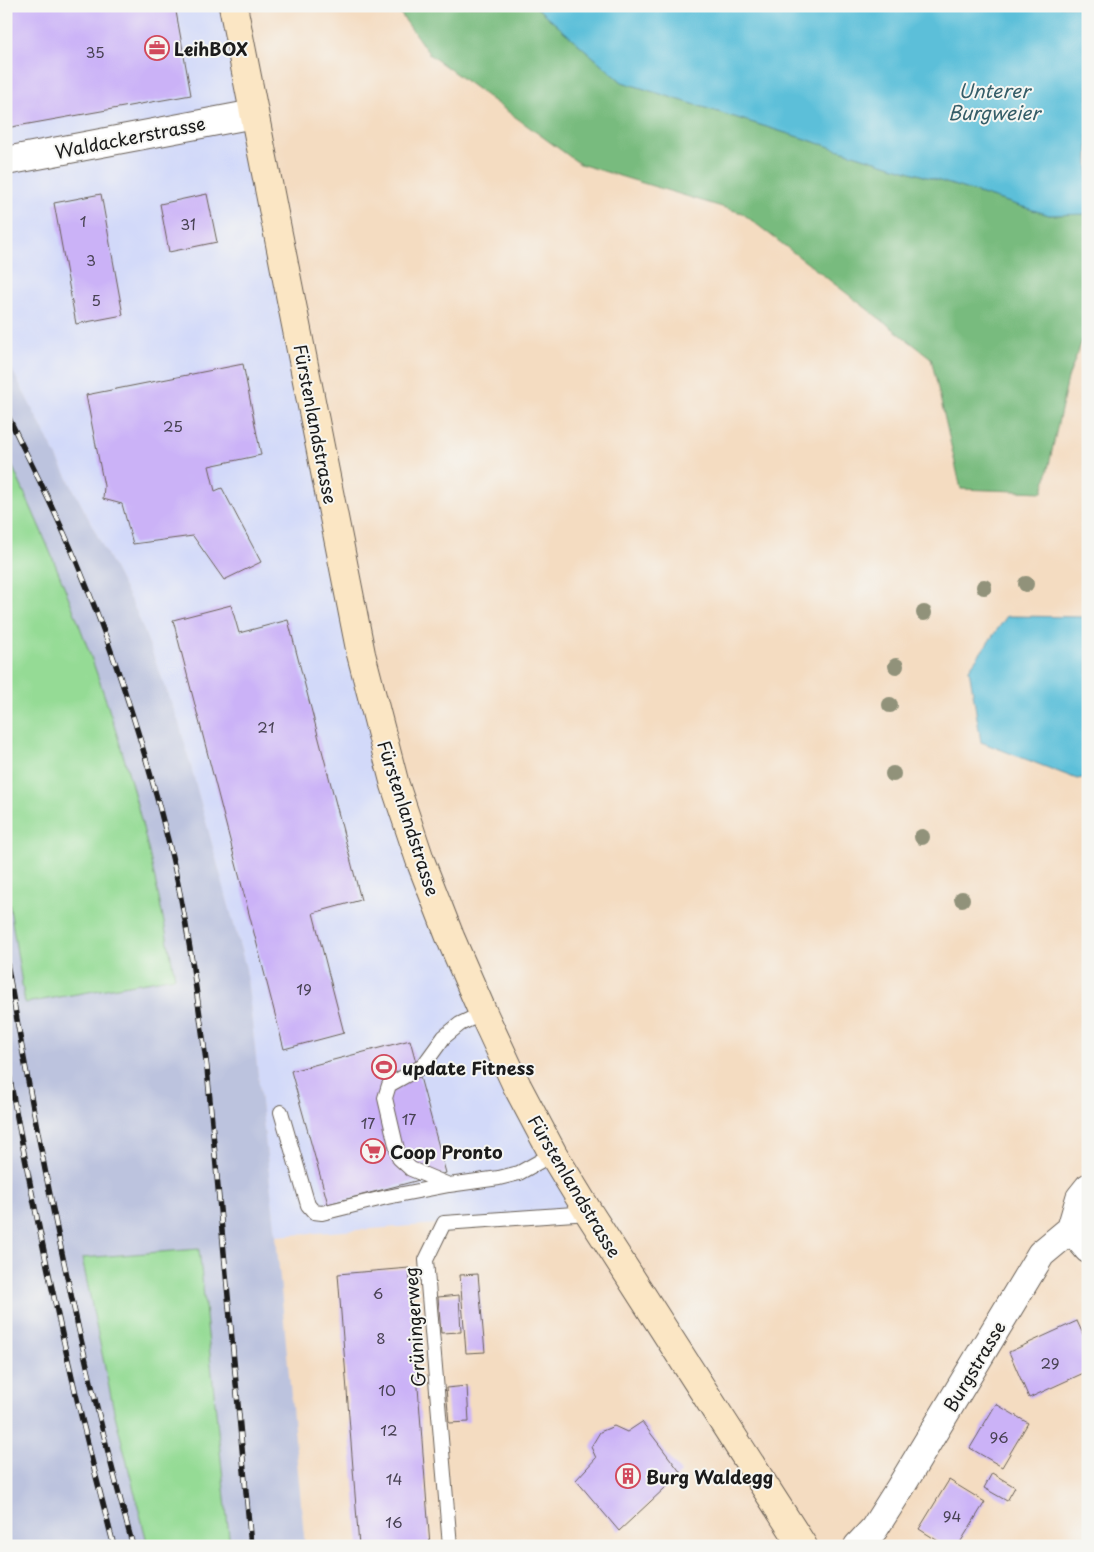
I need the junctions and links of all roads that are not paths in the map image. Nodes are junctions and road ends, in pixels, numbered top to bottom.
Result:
1 (233, 6) edge
2 (254, 114) junction
3 (6, 161) edge
4 (483, 1013) junction
5 (281, 1112) dead end
6 (553, 1154) junction
7 (449, 1185) junction
8 (1088, 1188) edge
9 (589, 1213) junction
10 (1080, 1239) edge
11 (450, 1546) edge
12 (803, 1546) edge
13 (858, 1546) edge

1 - 2 main road, Fürstenlandstrasse
2 - 3 street, Waldackerstrasse
2 - 4 main road, Fürstenlandstrasse
4 - 6 main road, Fürstenlandstrasse
4 - 7 lane
5 - 7 lane
6 - 7 lane
6 - 9 main road, Fürstenlandstrasse
8 - 10 street, Burgstrasse
9 - 11 lane, Grüningerweg
9 - 12 main road, Fürstenlandstrasse
10 - 13 street, Burgstrasse

